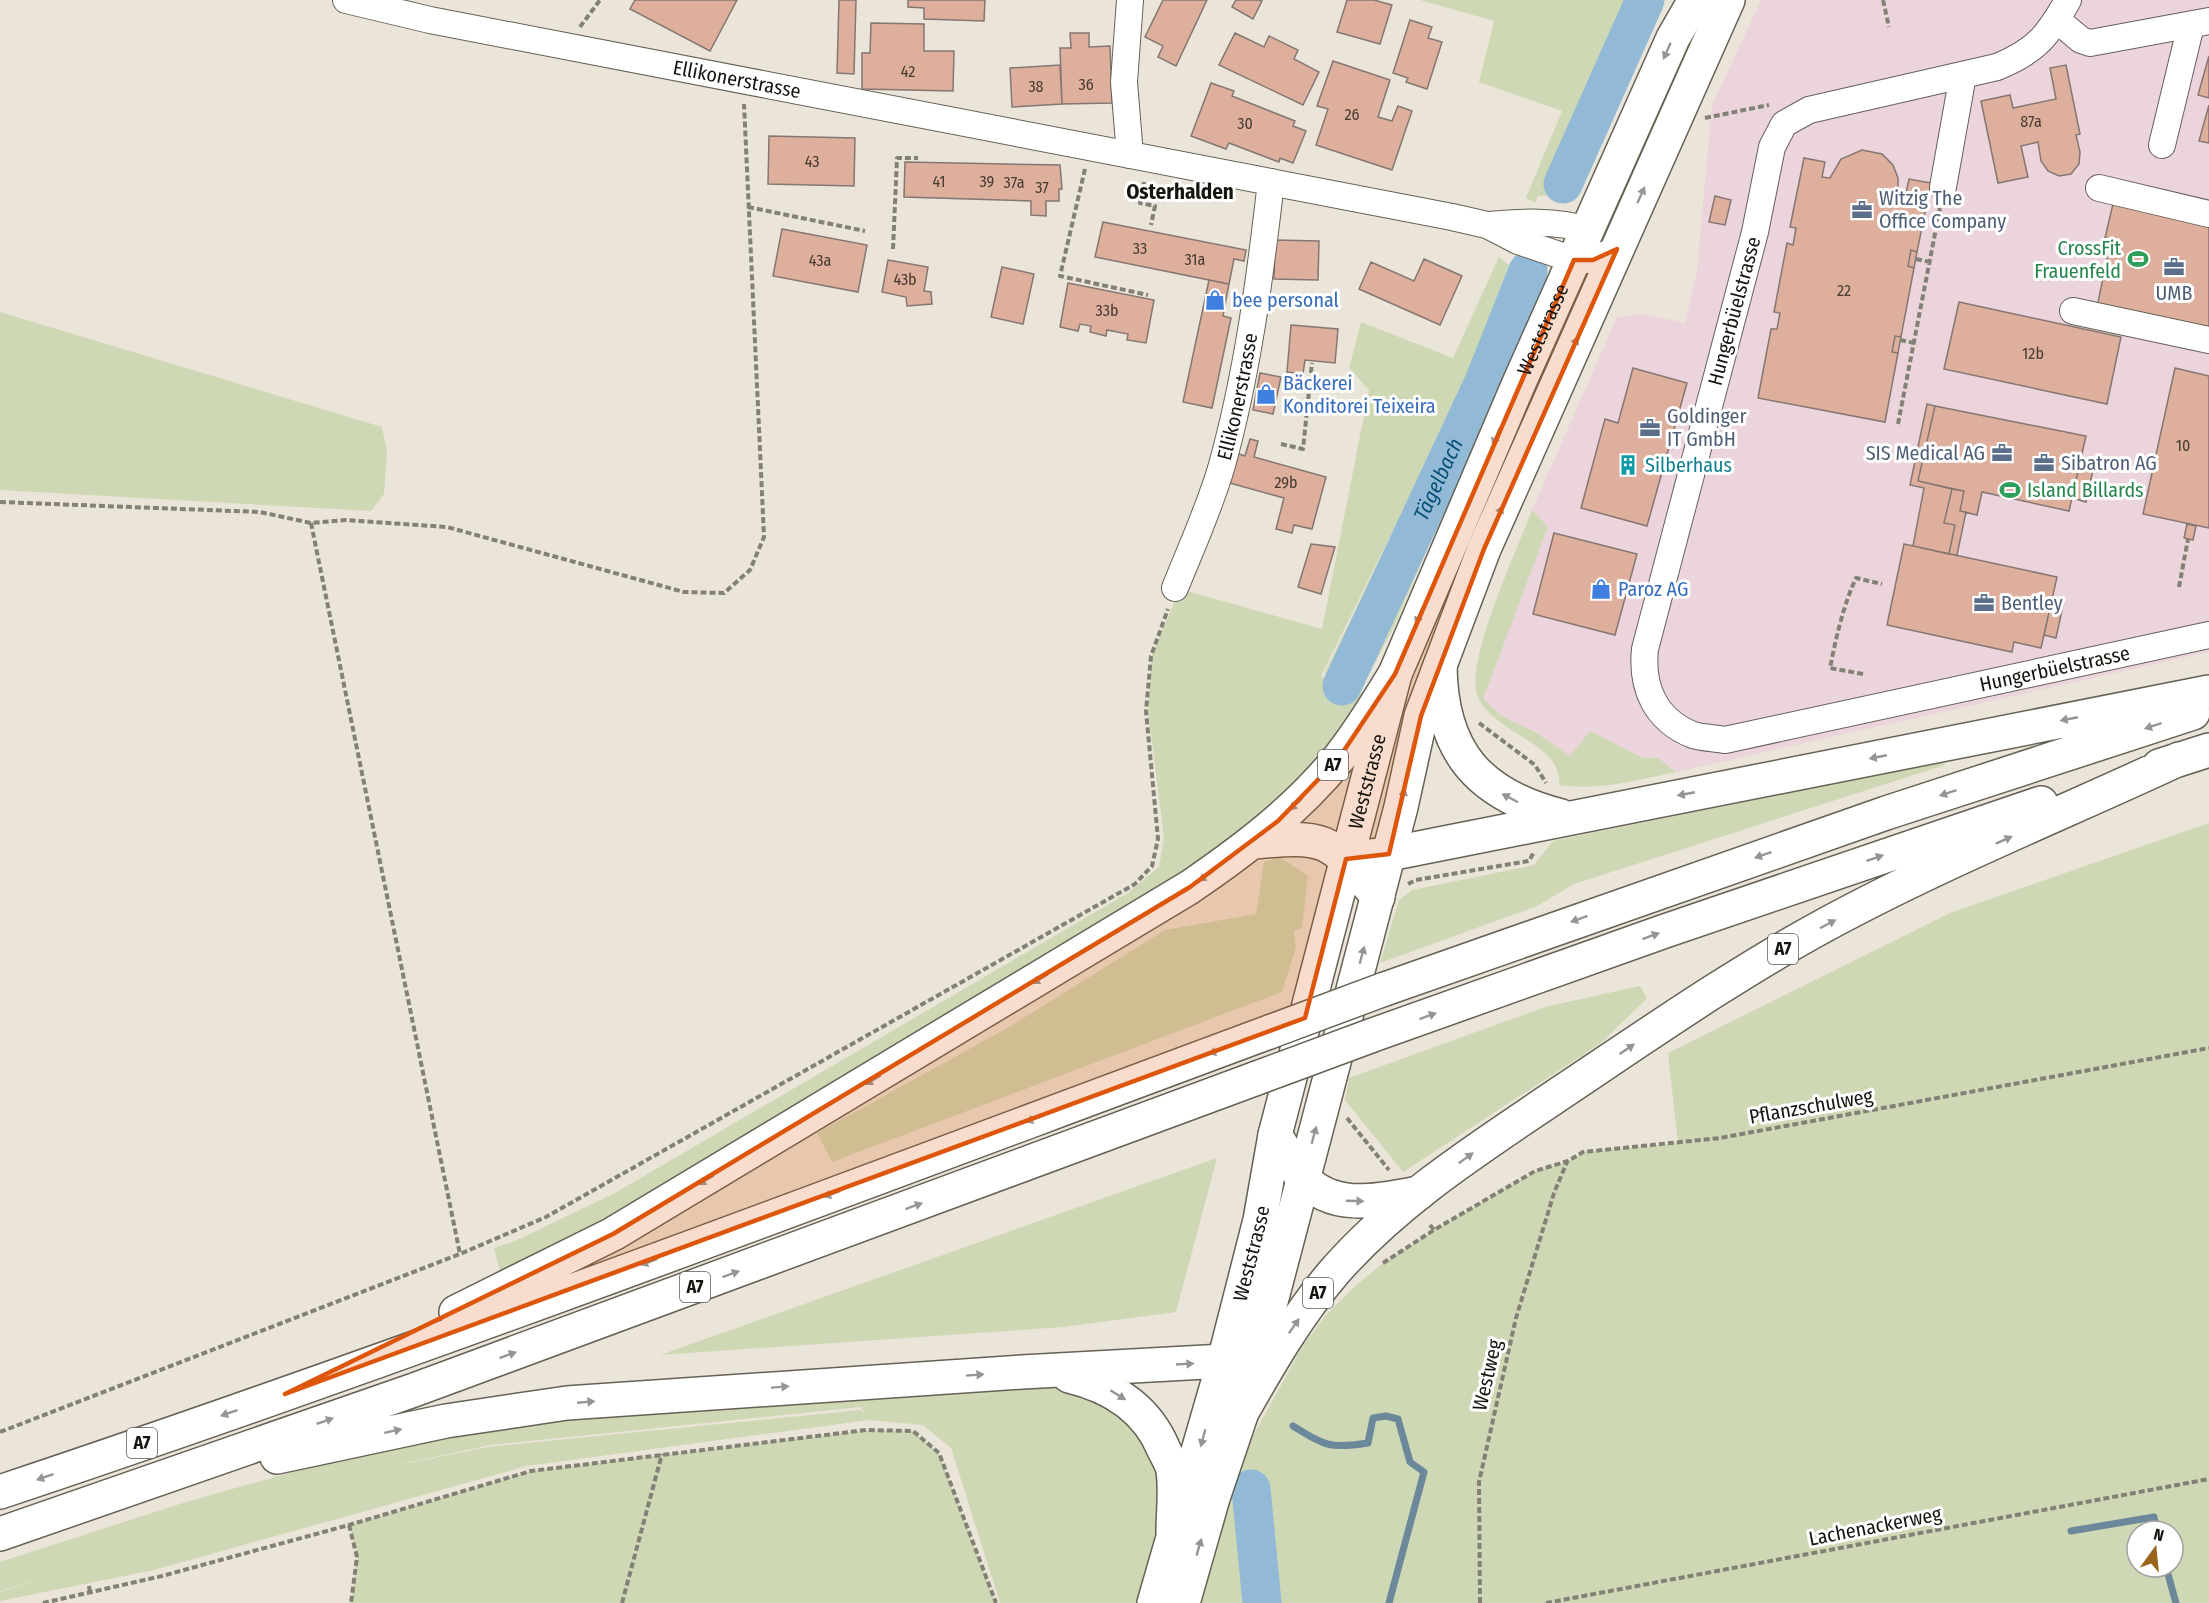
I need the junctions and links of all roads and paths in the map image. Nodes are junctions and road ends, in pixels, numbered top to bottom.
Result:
1 (345, 0) edge
2 (600, 0) edge
3 (1130, 0) edge
4 (1695, 0) edge
5 (1728, 0) edge
6 (1883, 0) edge
7 (2062, 10) edge
8 (2200, 23) edge
9 (1889, 27) dead end
10 (567, 44) junction
11 (1963, 75) junction
12 (745, 80) junction
13 (1779, 103) dead end
14 (1701, 118) dead end
15 (2162, 145) dead end
16 (1090, 146) junction
17 (1130, 154) junction
18 (918, 158) dead end
19 (1167, 162) junction
20 (1944, 187) joint
21 (1270, 188) junction
22 (2099, 188) dead end
23 (748, 207) junction
24 (2209, 214) edge
25 (1151, 225) dead end
26 (1581, 228) junction
27 (865, 231) dead end
28 (1523, 231) junction
29 (893, 249) dead end
30 (1617, 249) junction
31 (1568, 258) junction
32 (1916, 259) dead end
33 (1930, 262) junction
34 (1148, 295) dead end
35 (2073, 311) dead end
36 (1900, 340) dead end
37 (2209, 340) edge
38 (1914, 343) junction
39 (1312, 363) dead end
40 (1898, 424) dead end
41 (1281, 444) dead end
42 (0, 502) edge
43 (311, 523) junction
44 (2188, 539) dead end
45 (1882, 584) dead end
46 (2179, 587) dead end
47 (1175, 588) joint
48 (2207, 632) edge
49 (1440, 666) junction
50 (1395, 674) junction
51 (1863, 674) dead end
52 (2209, 692) edge
53 (2209, 708) edge
54 (1475, 719) dead end
55 (2194, 755) edge
56 (1549, 789) dead end
57 (1565, 817) junction
58 (1253, 842) junction
59 (1389, 854) junction
60 (1346, 859) junction
61 (1378, 897) junction
62 (2209, 1048) edge
63 (1275, 1135) junction
64 (1568, 1161) junction
65 (1303, 1178) junction
66 (1419, 1193) junction
67 (1430, 1225) dead end
68 (460, 1254) junction
69 (1260, 1342) junction
70 (1224, 1362) junction
71 (1022, 1372) junction
72 (285, 1394) junction
73 (1242, 1412) junction
74 (0, 1432) edge
75 (662, 1455) junction
76 (2209, 1479) edge
77 (131, 1490) junction
78 (0, 1492) edge
79 (349, 1525) junction
80 (1173, 1532) junction
81 (0, 1534) edge
82 (89, 1586) dead end
83 (90, 1593) junction
84 (43, 1603) edge
85 (351, 1603) edge
86 (622, 1603) edge
87 (996, 1603) edge
88 (1154, 1603) edge
89 (1183, 1603) edge
90 (1480, 1603) edge
91 (1546, 1603) edge

1 - 10 street, Ellikonerstrasse
2 - 10 path
3 - 17 street
4 -> 26 main road, Weststrasse
30 -> 5 main road, Weststrasse
6 - 9 path
7 - 8 street
7 - 11 street, Hungerbüelstrasse
8 - 15 street
10 - 12 street, Ellikonerstrasse
11 - 20 street
11 - 48 street, Hungerbüelstrasse
12 - 16 street, Ellikonerstrasse
12 - 23 path
13 - 14 path
16 - 17 street, Ellikonerstrasse
16 - 34 path
17 - 19 street, Ellikonerstrasse
18 - 29 path
19 - 21 street, Ellikonerstrasse
19 - 25 path
20 - 33 path
21 - 28 street, Ellikonerstrasse
21 - 47 street, Ellikonerstrasse
22 - 24 street
23 - 27 path
23 - 43 path
26 - 28 street, Ellikonerstrasse
26 - 31 main road, Weststrasse
28 - 31 street, Ellikonerstrasse
30 - 31 street, Ellikonerstrasse
49 -> 30 main road, Weststrasse
31 -> 50 main road, Weststrasse
32 - 33 path
33 - 38 path
35 - 37 street
36 - 38 path
38 - 40 path
39 - 41 path
42 - 43 path
43 - 68 path
44 - 46 path
45 - 51 path
47 - 68 path
57 -> 49 main road
59 -> 49 main road, Weststrasse
50 -> 58 main road, A7
50 - 60 main road, Weststrasse
52 -> 57 main road
53 -> 72 main road, A7, bridge
54 - 56 path
66 -> 55 main road, A7
77 -> 55 main road, A7, bridge
57 - 59 main road
58 - 60 main road
58 -> 72 main road, A7
59 - 60 main road
59 - 61 main road, Weststrasse
60 - 61 main road
60 - 63 main road, Weststrasse
65 -> 61 main road, Weststrasse
62 - 64 path, Pflanzschulweg
63 - 65 main road, A7
63 - 70 main road, Weststrasse
64 - 67 path, Pflanzschulweg
64 - 90 path, Westweg
65 -> 66 main road, A7
65 - 69 main road, Weststrasse
73 -> 66 main road, A7
68 - 74 path
69 - 70 main road, A7
69 - 73 main road, Weststrasse
71 -> 70 main road, A7
70 -> 80 main road, Weststrasse
77 -> 71 main road, A7
71 -> 80 main road, A7
72 -> 78 main road, A7
89 -> 73 main road, Weststrasse
75 - 79 path
75 - 86 path
75 - 87 path
76 - 91 path, Lachenackerweg
77 - 81 main road, A7
79 - 83 path
79 - 85 path
80 - 88 main road, Weststrasse
82 - 83 path
83 - 84 path

